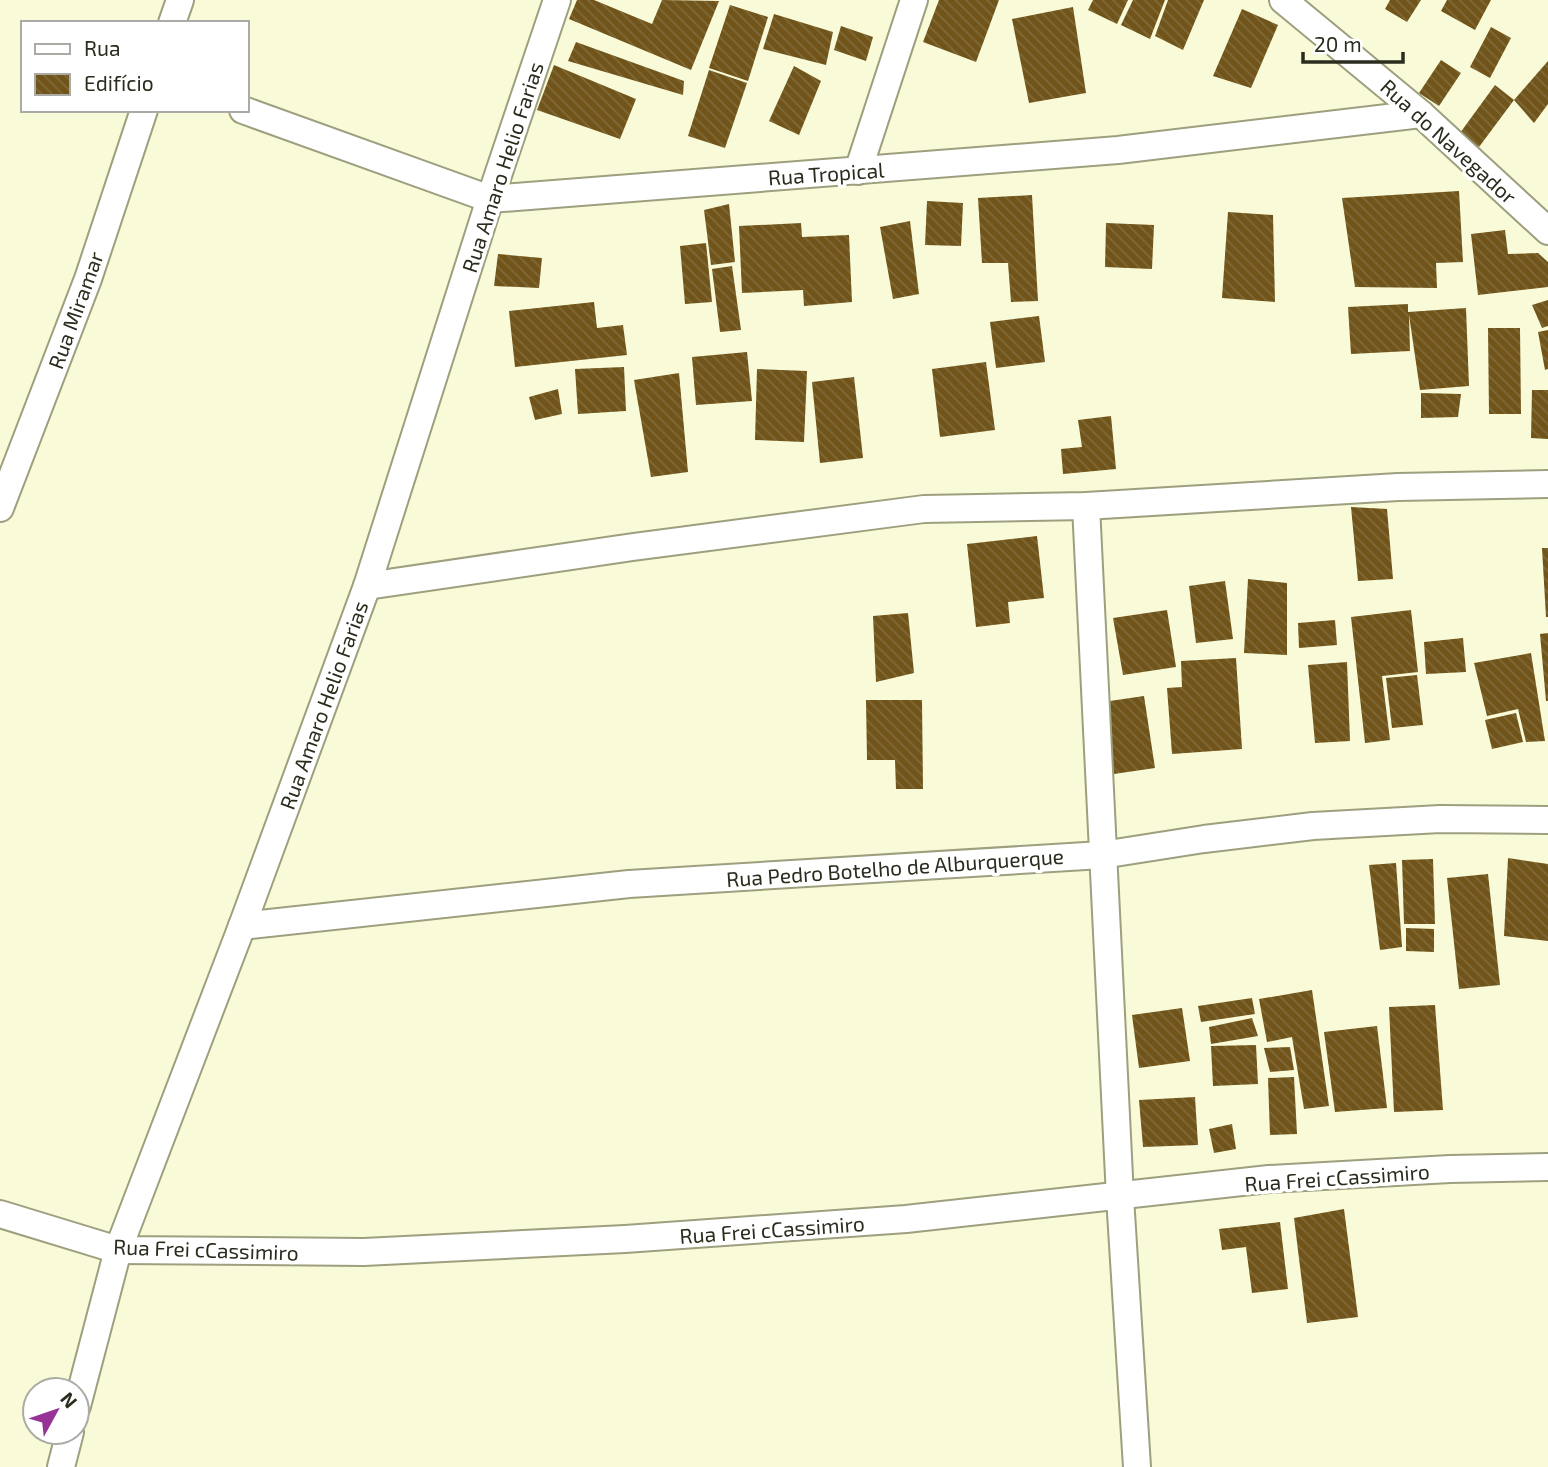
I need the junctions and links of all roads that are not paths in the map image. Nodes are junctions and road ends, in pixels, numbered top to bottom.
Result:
1 (180, 0) edge
2 (557, 0) edge
3 (915, 0) edge
4 (1283, 0) edge
5 (173, 21) edge
6 (143, 112) edge
7 (248, 112) edge
8 (1421, 114) junction
9 (859, 171) junction
10 (490, 199) junction
11 (1548, 231) edge
12 (5, 482) edge
13 (1548, 484) edge
14 (1086, 506) junction
15 (0, 508) edge
16 (367, 586) junction
17 (1548, 820) edge
18 (1102, 855) junction
19 (242, 926) junction
20 (1548, 1167) edge
21 (1120, 1197) junction
22 (0, 1214) edge
23 (118, 1250) junction
24 (85, 1376) edge
25 (66, 1446) edge
26 (61, 1467) edge
27 (1138, 1467) edge

1 - 5 street
2 - 10 street, Rua Amaro Helio Farias
3 - 9 street
4 - 8 street, Rua do Navegador
6 - 12 street, Rua Miramar
7 - 10 street, Rua Tropical
8 - 9 street, Rua Tropical
8 - 11 street, Rua do Navegador
9 - 10 street, Rua Tropical
10 - 16 street, Rua Amaro Helio Farias
12 - 15 street, Rua Miramar
13 - 14 street
14 - 16 street
14 - 18 street
16 - 19 street, Rua Amaro Helio Farias
17 - 18 street, Rua Pedro Botelho de Alburquerque
18 - 19 street, Rua Pedro Botelho de Alburquerque
18 - 21 street
19 - 23 street, Rua Amaro Helio Farias
20 - 21 street, Rua Frei cCassimiro
21 - 23 street, Rua Frei cCassimiro
21 - 27 street
22 - 23 street, Rua Frei cCassimiro
23 - 24 street, Rua Amaro Helio Farias
25 - 26 street

